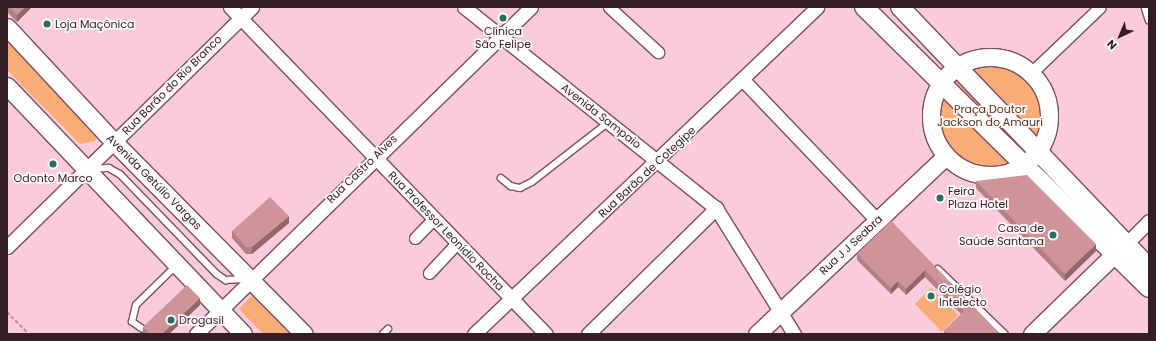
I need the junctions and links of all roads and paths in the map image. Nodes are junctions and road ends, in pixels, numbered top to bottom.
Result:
1 (230, 7) edge
2 (252, 7) edge
3 (464, 7) edge
4 (531, 7) edge
5 (609, 7) edge
6 (817, 7) edge
7 (864, 7) edge
8 (900, 7) edge
9 (1100, 7) edge
10 (1145, 7) edge
11 (240, 18) junction
12 (1149, 20) edge
13 (7, 27) edge
14 (501, 37) junction
15 (658, 52) dead end
16 (957, 66) junction
17 (1031, 73) junction
18 (743, 80) junction
19 (941, 82) junction
20 (7, 86) edge
21 (609, 122) junction
22 (114, 142) junction
23 (1037, 153) junction
24 (946, 156) junction
25 (374, 158) junction
26 (659, 161) junction
27 (1024, 166) junction
28 (89, 170) junction
29 (501, 178) dead end
30 (716, 208) junction
31 (434, 218) junction
32 (877, 220) junction
33 (1149, 221) edge
34 (415, 238) dead end
35 (458, 242) junction
36 (7, 247) edge
37 (1120, 250) junction
38 (177, 265) junction
39 (1149, 268) edge
40 (938, 269) edge
41 (429, 272) dead end
42 (250, 278) junction
43 (1149, 288) edge
44 (512, 298) junction
45 (220, 310) junction
46 (7, 312) edge
47 (781, 312) junction
48 (142, 329) dead end
49 (388, 329) dead end
50 (29, 334) edge
51 (196, 334) edge
52 (244, 334) edge
53 (304, 334) edge
54 (383, 334) edge
55 (474, 334) edge
56 (546, 334) edge
57 (588, 334) edge
58 (758, 334) edge
59 (794, 334) edge
60 (1005, 334) edge
61 (1032, 334) edge

1 - 11 street, Rua Professor Leonídio Rocha
2 - 11 street, Rua Barão do Rio Branco
3 - 14 street, Avenida Sampaio
4 - 14 street, Rua Castro Alves
5 - 15 street
6 - 18 street, Rua Barão de Cotegipe
7 - 19 highway
8 - 16 highway
9 - 17 street
10 - 12 lane
11 - 22 street, Rua Barão do Rio Branco
11 - 25 street, Rua Professor Leonídio Rocha
13 - 22 main road, Avenida Getúlio Vargas
14 - 21 street, Avenida Sampaio
14 - 25 street, Rua Castro Alves
16 - 17 main road
16 - 19 main road
16 - 23 highway
17 - 23 main road
18 - 26 street, Rua Barão de Cotegipe
18 - 32 street
19 - 24 main road
19 - 27 highway
20 - 28 main road
21 - 26 street, Avenida Sampaio
21 - 29 lane
22 - 28 street, Rua Barão do Rio Branco
22 - 42 main road, Avenida Getúlio Vargas
23 - 27 main road
23 - 37 highway
24 - 27 main road
24 - 32 main road, Rua J J Seabra
25 - 31 street, Rua Professor Leonídio Rocha
25 - 42 street, Rua Castro Alves
26 - 30 street, Avenida Sampaio
26 - 44 street, Rua Barão de Cotegipe
27 - 37 highway
28 - 36 street, Rua Barão do Rio Branco
28 - 38 main road
28 - 42 lane
30 - 47 street, Avenida Sampaio
30 - 57 street
31 - 34 street
31 - 35 street, Rua Professor Leonídio Rocha
32 - 47 main road, Rua J J Seabra
33 - 37 street
35 - 41 street
35 - 44 street, Rua Professor Leonídio Rocha
37 - 39 highway
37 - 43 highway
37 - 61 main road
38 - 45 main road
38 - 48 lane
40 - 60 lane
42 - 45 street, Rua Castro Alves
42 - 53 main road, Avenida Getúlio Vargas
44 - 55 street, Rua Barão de Cotegipe
44 - 56 street, Rua Professor Leonídio Rocha
45 - 51 street, Rua Castro Alves
45 - 52 main road
46 - 50 path
47 - 58 main road, Rua J J Seabra
47 - 59 street, Avenida Sampaio
49 - 54 lane

